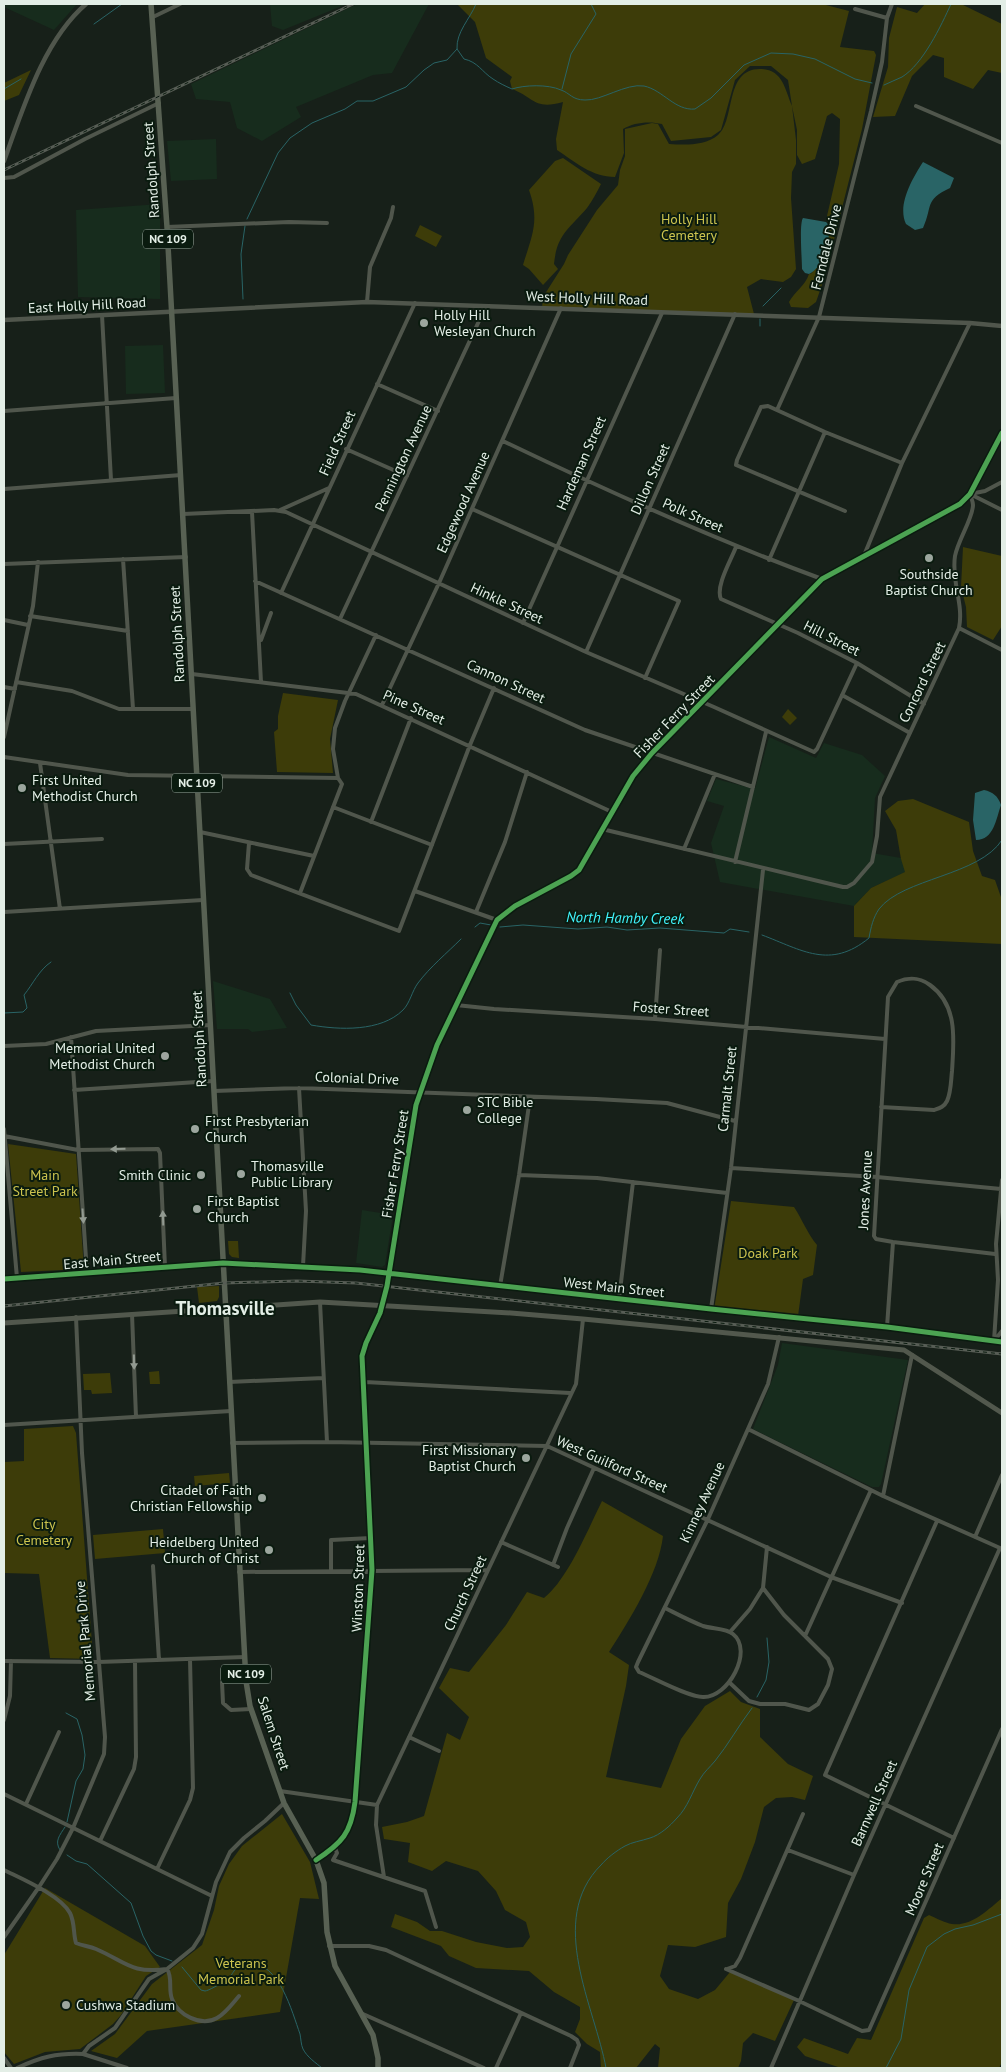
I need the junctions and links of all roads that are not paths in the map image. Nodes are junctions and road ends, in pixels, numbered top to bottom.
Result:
1 (86, 4) edge
2 (151, 4) edge
3 (180, 4) edge
4 (892, 4) edge
5 (855, 9) dead end
6 (152, 17) junction
7 (887, 18) junction
8 (159, 103) junction
9 (916, 106) dead end
10 (1002, 143) edge
11 (4, 161) edge
12 (4, 178) edge
13 (394, 207) dead end
14 (326, 223) dead end
15 (167, 227) junction
16 (367, 302) junction
17 (414, 303) junction
18 (486, 306) junction
19 (561, 308) junction
20 (172, 312) junction
21 (662, 313) junction
22 (735, 314) junction
23 (102, 315) junction
24 (819, 317) junction
25 (4, 320) edge
26 (970, 323) junction
27 (1002, 326) edge
28 (377, 384) junction
29 (176, 398) junction
30 (107, 404) junction
31 (777, 410) junction
32 (438, 411) junction
33 (4, 412) edge
34 (824, 432) junction
35 (1002, 433) edge
36 (503, 441) junction
37 (346, 450) junction
38 (902, 463) junction
39 (181, 475) junction
40 (407, 476) junction
41 (111, 480) junction
42 (586, 481) junction
43 (1002, 482) edge
44 (329, 488) junction
45 (4, 489) edge
46 (798, 492) junction
47 (970, 494) junction
48 (649, 508) junction
49 (472, 509) junction
50 (280, 510) junction
51 (1002, 510) edge
52 (252, 512) junction
53 (844, 512) dead end
54 (183, 514) junction
55 (312, 524) junction
56 (736, 547) junction
57 (556, 548) junction
58 (371, 552) junction
59 (186, 557) junction
60 (863, 558) junction
61 (123, 559) junction
62 (769, 560) junction
63 (38, 562) junction
64 (4, 564) edge
65 (619, 575) junction
66 (822, 579) junction
67 (255, 581) junction
68 (439, 583) junction
69 (281, 592) junction
70 (271, 613) dead end
71 (30, 616) junction
72 (340, 619) junction
73 (4, 620) edge
74 (523, 623) junction
75 (28, 624) junction
76 (778, 625) junction
77 (960, 628) junction
78 (128, 632) junction
79 (376, 635) junction
80 (260, 642) junction
81 (407, 648) junction
82 (1002, 650) edge
83 (586, 652) junction
84 (857, 663) junction
85 (192, 674) junction
86 (646, 678) junction
87 (16, 682) junction
88 (261, 682) junction
89 (4, 687) edge
90 (494, 688) junction
91 (14, 689) junction
92 (349, 692) junction
93 (842, 695) junction
94 (702, 702) junction
95 (924, 704) junction
96 (382, 705) junction
97 (133, 709) junction
98 (193, 709) junction
99 (411, 718) junction
100 (766, 732) junction
101 (910, 733) junction
102 (4, 738) edge
103 (470, 745) junction
104 (652, 753) junction
105 (4, 757) edge
106 (40, 763) junction
107 (527, 772) junction
108 (196, 774) junction
109 (715, 774) junction
110 (338, 778) junction
111 (753, 787) junction
112 (332, 807) junction
113 (612, 812) junction
114 (371, 822) junction
115 (602, 829) junction
116 (200, 832) junction
117 (102, 839) dead end
118 (52, 841) junction
119 (249, 843) junction
120 (4, 844) edge
121 (432, 845) junction
122 (684, 849) junction
123 (314, 856) junction
124 (735, 862) junction
125 (763, 870) junction
126 (415, 891) junction
127 (300, 893) junction
128 (204, 900) junction
129 (60, 909) junction
130 (4, 912) edge
131 (476, 912) junction
132 (498, 920) junction
133 (660, 950) dead end
134 (456, 1005) junction
135 (655, 1018) junction
136 (211, 1026) junction
137 (745, 1026) junction
138 (71, 1037) junction
139 (885, 1039) junction
140 (4, 1046) edge
141 (213, 1081) junction
142 (299, 1088) junction
143 (74, 1090) junction
144 (214, 1091) junction
145 (419, 1092) junction
146 (530, 1098) junction
147 (881, 1106) junction
148 (735, 1121) junction
149 (4, 1129) edge
150 (4, 1136) edge
151 (78, 1150) junction
152 (731, 1168) junction
153 (519, 1175) junction
154 (877, 1177) junction
155 (1002, 1180) edge
156 (633, 1182) junction
157 (1001, 1189) edge
158 (727, 1193) junction
159 (893, 1242) junction
160 (996, 1254) junction
161 (223, 1263) junction
162 (303, 1266) junction
163 (164, 1267) junction
164 (87, 1273) junction
165 (390, 1273) junction
166 (17, 1278) junction
167 (4, 1279) edge
168 (500, 1286) junction
169 (619, 1300) junction
170 (320, 1302) junction
171 (383, 1305) junction
172 (225, 1307) junction
173 (711, 1310) junction
174 (132, 1314) junction
175 (76, 1318) junction
176 (583, 1319) junction
177 (4, 1323) edge
178 (887, 1327) junction
179 (1002, 1331) edge
180 (779, 1337) junction
181 (994, 1341) junction
182 (1002, 1342) edge
183 (912, 1355) junction
184 (324, 1378) junction
185 (229, 1382) junction
186 (365, 1382) junction
187 (570, 1393) junction
188 (231, 1410) junction
189 (1002, 1413) edge
190 (136, 1417) junction
191 (81, 1420) junction
192 (4, 1426) edge
193 (748, 1429) junction
194 (327, 1442) junction
195 (232, 1443) junction
196 (368, 1443) junction
197 (547, 1446) junction
198 (594, 1468) junction
199 (1002, 1475) edge
200 (871, 1490) junction
201 (883, 1496) junction
202 (708, 1519) junction
203 (937, 1520) junction
204 (975, 1537) junction
205 (371, 1538) junction
206 (501, 1542) junction
207 (767, 1547) junction
208 (1001, 1549) edge
209 (153, 1566) dead end
210 (372, 1570) junction
211 (487, 1570) junction
212 (331, 1571) junction
213 (239, 1572) junction
214 (832, 1577) junction
215 (763, 1588) junction
216 (902, 1603) junction
217 (665, 1608) junction
218 (730, 1632) junction
219 (805, 1636) junction
220 (245, 1657) junction
221 (190, 1659) junction
222 (159, 1660) junction
223 (4, 1661) edge
224 (11, 1661) junction
225 (135, 1661) junction
226 (98, 1662) junction
227 (246, 1678) junction
228 (730, 1683) junction
229 (251, 1709) junction
230 (4, 1720) edge
231 (1002, 1729) edge
232 (59, 1732) dead end
233 (409, 1737) junction
234 (439, 1751) dead end
235 (280, 1791) junction
236 (4, 1794) edge
237 (355, 1802) junction
238 (284, 1803) junction
239 (26, 1804) junction
240 (377, 1804) junction
241 (886, 1804) junction
242 (803, 1814) dead end
243 (73, 1828) junction
244 (954, 1838) junction
245 (100, 1840) junction
246 (335, 1848) junction
247 (788, 1850) junction
248 (316, 1860) junction
249 (157, 1868) junction
250 (4, 1870) edge
251 (854, 1875) junction
252 (384, 1877) junction
253 (39, 1887) junction
254 (212, 1896) junction
255 (436, 1927) dead end
256 (4, 1937) edge
257 (329, 1946) junction
258 (167, 1969) junction
259 (239, 1996) dead end
260 (800, 2002) junction
261 (361, 2013) junction
262 (521, 2013) junction
263 (84, 2054) junction
264 (4, 2058) edge
265 (11, 2068) edge
266 (17, 2068) edge
267 (127, 2068) edge
268 (378, 2068) edge
269 (484, 2068) edge
270 (496, 2068) edge
271 (570, 2068) edge
272 (772, 2068) edge

1 - 11 street
2 - 6 main road, Randolph Street / NC 109
3 - 6 street
4 - 7 street, Ferndale Drive
5 - 7 street
6 - 8 main road, Randolph Street / NC 109
7 - 24 street, Ferndale Drive
8 - 12 street
8 - 15 main road, Randolph Street / NC 109
9 - 10 street
13 - 16 street
14 - 15 street
15 - 20 main road, Randolph Street / NC 109
16 - 17 street, West Holly Hill Road
16 - 20 street, West Holly Hill Road
17 - 18 street, West Holly Hill Road
17 - 28 street, Field Street
18 - 19 street, West Holly Hill Road
18 - 32 street, Pennington Avenue
19 - 21 street, West Holly Hill Road
19 - 36 street, Edgewood Avenue
20 - 23 street, East Holly Hill Road
20 - 29 main road, Randolph Street / NC 109
21 - 22 street, West Holly Hill Road
21 - 42 street, Hardeman Street
22 - 24 street, West Holly Hill Road
22 - 48 street, Dillon Street
23 - 25 street, East Holly Hill Road
23 - 30 street
24 - 26 street, West Holly Hill Road
24 - 31 street, Ferndale Drive
26 - 27 street, West Holly Hill Road
26 - 38 street
28 - 32 street
28 - 37 street, Field Street
29 - 30 street
29 - 39 main road, Randolph Street / NC 109
30 - 33 street
30 - 41 street
31 - 34 street
31 - 46 street
32 - 40 street, Pennington Avenue
34 - 38 street
34 - 46 street
35 - 47 street, Fisher Ferry Street
36 - 42 street, Polk Street
36 - 49 street, Edgewood Avenue
37 - 40 street
37 - 44 street, Field Street
38 - 60 street
39 - 41 street
39 - 54 main road, Randolph Street / NC 109
40 - 58 street, Pennington Avenue
41 - 45 street
42 - 48 street, Polk Street
42 - 57 street, Hardeman Street
43 - 47 street
44 - 50 street
44 - 55 street, Field Street
46 - 53 street
46 - 62 street
47 - 51 street
47 - 60 street, Fisher Ferry Street
47 - 77 street, Concord Street
48 - 56 street, Polk Street
48 - 65 street, Dillon Street
49 - 57 street
49 - 68 street, Edgewood Avenue
50 - 52 street, Hinkle Street
50 - 55 street, Hinkle Street
52 - 54 street, Hinkle Street
52 - 67 street
54 - 59 main road, Randolph Street / NC 109
55 - 58 street, Hinkle Street
55 - 69 street, Field Street
56 - 62 street, Polk Street
56 - 76 street, Hill Street
57 - 65 street
57 - 74 street, Hardeman Street
58 - 68 street, Hinkle Street
58 - 72 street, Pennington Avenue
59 - 61 street
59 - 85 main road, Randolph Street / NC 109
60 - 66 street, Fisher Ferry Street
61 - 63 street
61 - 78 street
62 - 66 street, Polk Street
63 - 64 street
63 - 71 street
65 - 83 street, Dillon Street
65 - 86 street
66 - 76 street, Fisher Ferry Street
67 - 69 street, Cannon Street
67 - 80 street
68 - 74 street, Hinkle Street
68 - 81 street, Edgewood Avenue
69 - 72 street, Cannon Street
70 - 80 street
71 - 75 street
71 - 78 street
72 - 79 street, Cannon Street
73 - 75 street
74 - 83 street, Hinkle Street
75 - 87 street
76 - 84 street, Hill Street
76 - 94 street, Fisher Ferry Street
77 - 82 street
77 - 95 street, Concord Street
78 - 97 street
79 - 81 street, Cannon Street
79 - 92 street
80 - 88 street
81 - 90 street, Cannon Street
81 - 96 street, Edgewood Avenue
83 - 86 street, Hinkle Street
84 - 93 street
84 - 95 street, Hill Street
85 - 88 street, Pine Street
85 - 98 main road, Randolph Street / NC 109
86 - 94 street, Hinkle Street
87 - 91 street
87 - 97 street
88 - 92 street, Pine Street
89 - 91 street
90 - 103 street
90 - 104 street, Cannon Street
91 - 102 street
92 - 96 street, Pine Street
92 - 110 street
93 - 100 street, Hinkle Street
93 - 101 street
94 - 100 street, Hinkle Street
94 - 104 street, Fisher Ferry Street
95 - 101 street, Concord Street
96 - 99 street, Pine Street
97 - 98 street
98 - 108 main road, Randolph Street / NC 109
99 - 103 street, Pine Street
99 - 114 street
100 - 111 street
101 - 125 street, Concord Street
103 - 107 street, Pine Street
103 - 121 street
104 - 109 street, Cannon Street
104 - 113 street, Fisher Ferry Street
105 - 106 street
106 - 108 street
106 - 118 street
107 - 113 street, Pine Street
107 - 131 street
108 - 110 street
108 - 116 main road, Randolph Street / NC 109
109 - 111 street, Cannon Street
109 - 122 street
110 - 112 street
111 - 124 street
112 - 114 street
112 - 123 street
113 - 115 street, Fisher Ferry Street
114 - 121 street
115 - 122 street
115 - 132 street, Fisher Ferry Street
116 - 119 street
116 - 128 main road, Randolph Street / NC 109
117 - 118 street
118 - 120 street
118 - 129 street
119 - 123 street
119 - 127 street
121 - 126 street
122 - 124 street
123 - 127 street
124 - 125 street
125 - 137 street, Carmalt Street
126 - 127 street
126 - 131 street
128 - 129 street
128 - 136 main road, Randolph Street / NC 109
129 - 130 street
131 - 132 street
132 - 134 street, Fisher Ferry Street
133 - 135 street
134 - 135 street, Foster Street
134 - 145 street, Fisher Ferry Street
135 - 137 street, Foster Street
136 - 138 street
136 - 141 main road, Randolph Street / NC 109
137 - 139 street, Foster Street
137 - 148 street, Carmalt Street
138 - 140 street
138 - 143 street
139 - 147 street, Jones Avenue
139 - 147 street, Jones Avenue
141 - 143 street
141 - 144 main road, Randolph Street / NC 109
142 - 144 street, Colonial Drive
142 - 145 street, Colonial Drive
142 - 162 street
143 - 151 street
144 - 161 main road, Randolph Street / NC 109
145 - 146 street, Colonial Drive
145 - 165 street, Fisher Ferry Street
146 - 148 street, Colonial Drive
146 - 153 street
147 - 154 street, Jones Avenue
148 - 152 street, Carmalt Street
149 - 150 street
150 - 151 street
150 - 166 street
163 -> 151 street
151 -> 164 street
152 - 154 street
152 - 158 street, Carmalt Street
153 - 156 street
153 - 168 street
154 - 157 street
154 - 159 street, Jones Avenue
155 - 157 street
156 - 158 street
156 - 169 street
157 - 160 street
158 - 173 street, Carmalt Street
159 - 160 street
159 - 178 street
160 - 181 street
161 - 162 street, West Main Street
161 - 163 street, East Main Street
161 - 172 main road, Salem Street / NC 109
162 - 165 street, West Main Street
163 - 164 street, East Main Street
164 - 166 street, East Main Street
165 - 168 street, West Main Street
165 - 171 street, Fisher Ferry Street
166 - 167 street, East Main Street
168 - 169 street, West Main Street
169 - 173 street, West Main Street
170 - 171 main road
170 - 172 main road
170 - 184 street
171 - 176 main road
171 - 186 street, Winston Street
172 - 174 main road
172 - 185 main road, Salem Street / NC 109
173 - 178 street, West Main Street
174 - 175 main road
174 -> 190 street
175 - 177 main road
175 - 191 street, Memorial Park Drive
176 - 180 main road
176 - 187 street, Church Street
178 - 181 street, West Main Street
179 - 181 street
180 - 183 main road
180 - 193 street, Kinney Avenue
181 - 182 street, West Main Street
183 - 189 main road
183 - 201 street
184 - 185 street
184 - 194 street
185 - 188 main road, Salem Street / NC 109
186 - 187 street
186 - 196 street, Winston Street
187 - 197 street, Church Street
188 - 190 street
188 - 195 main road, Salem Street / NC 109
190 - 191 street
191 - 192 street
191 - 226 street, Memorial Park Drive
193 - 200 street
193 - 202 street, Kinney Avenue
194 - 195 street, West Guilford Street
194 - 196 street, West Guilford Street
195 - 213 main road, Salem Street / NC 109
196 - 197 street, West Guilford Street
196 - 205 street, Winston Street
197 - 198 street, West Guilford Street
197 - 206 street, Church Street
198 - 202 street, West Guilford Street
198 - 206 street
199 - 204 street
200 - 201 street
200 - 214 street
201 - 203 street
202 - 207 street, West Guilford Street
202 - 217 street, Kinney Avenue
203 - 204 street
203 - 216 street
204 - 208 street
205 - 210 street, Winston Street
205 - 212 street
206 - 211 street, Church Street
207 - 214 street, West Guilford Street
207 - 215 street
208 - 241 street, Barnwell Street
209 - 222 street
210 - 211 street
210 - 212 street
210 - 237 street, Winston Street
211 - 233 street, Church Street
212 - 213 street
213 - 220 main road, Salem Street / NC 109
214 - 216 street, West Guilford Street
214 - 219 street
215 - 218 street
215 - 219 street
216 - 241 street
217 - 218 street
217 - 228 street, Kinney Avenue
218 - 228 street
219 - 228 street
220 - 221 street
220 - 227 main road, Salem Street / NC 109
221 - 222 street
221 - 249 street
222 - 225 street
223 - 224 street
224 - 226 street
224 - 230 street
225 - 226 street
225 - 245 street
226 - 243 street, Memorial Park Drive
227 - 229 main road, Salem Street / NC 109
227 - 229 street
229 - 235 main road, Salem Street / NC 109
231 - 244 street, Moore Street
232 - 239 street
233 - 234 street
233 - 240 street, Church Street
235 - 237 street
235 - 238 main road, Salem Street / NC 109
236 - 239 street
237 - 240 street
237 - 246 street, Winston Street
238 - 248 main road, Salem Street / NC 109
238 - 254 street
239 - 243 street
240 - 252 street, Church Street
241 - 244 street
241 - 251 street, Barnwell Street
242 - 247 street
243 - 245 street
243 - 253 street, Memorial Park Drive
244 - 260 street, Moore Street
245 - 249 street
246 - 248 street, Winston Street
246 - 252 street
247 - 251 street
247 - 260 street
248 - 257 main road, Salem Street / NC 109
249 - 254 street
250 - 253 street
251 - 260 street, Barnwell Street
252 - 255 street
253 - 256 street, Memorial Park Drive
253 - 258 street
254 - 258 street
257 - 261 main road, Salem Street / NC 109
257 - 262 street
258 - 259 street
258 - 263 street
260 - 272 street, Barnwell Street
261 - 268 main road, Salem Street / NC 109
261 - 269 street
262 - 270 street
262 - 271 street
263 - 266 street
263 - 267 street
264 - 265 street

